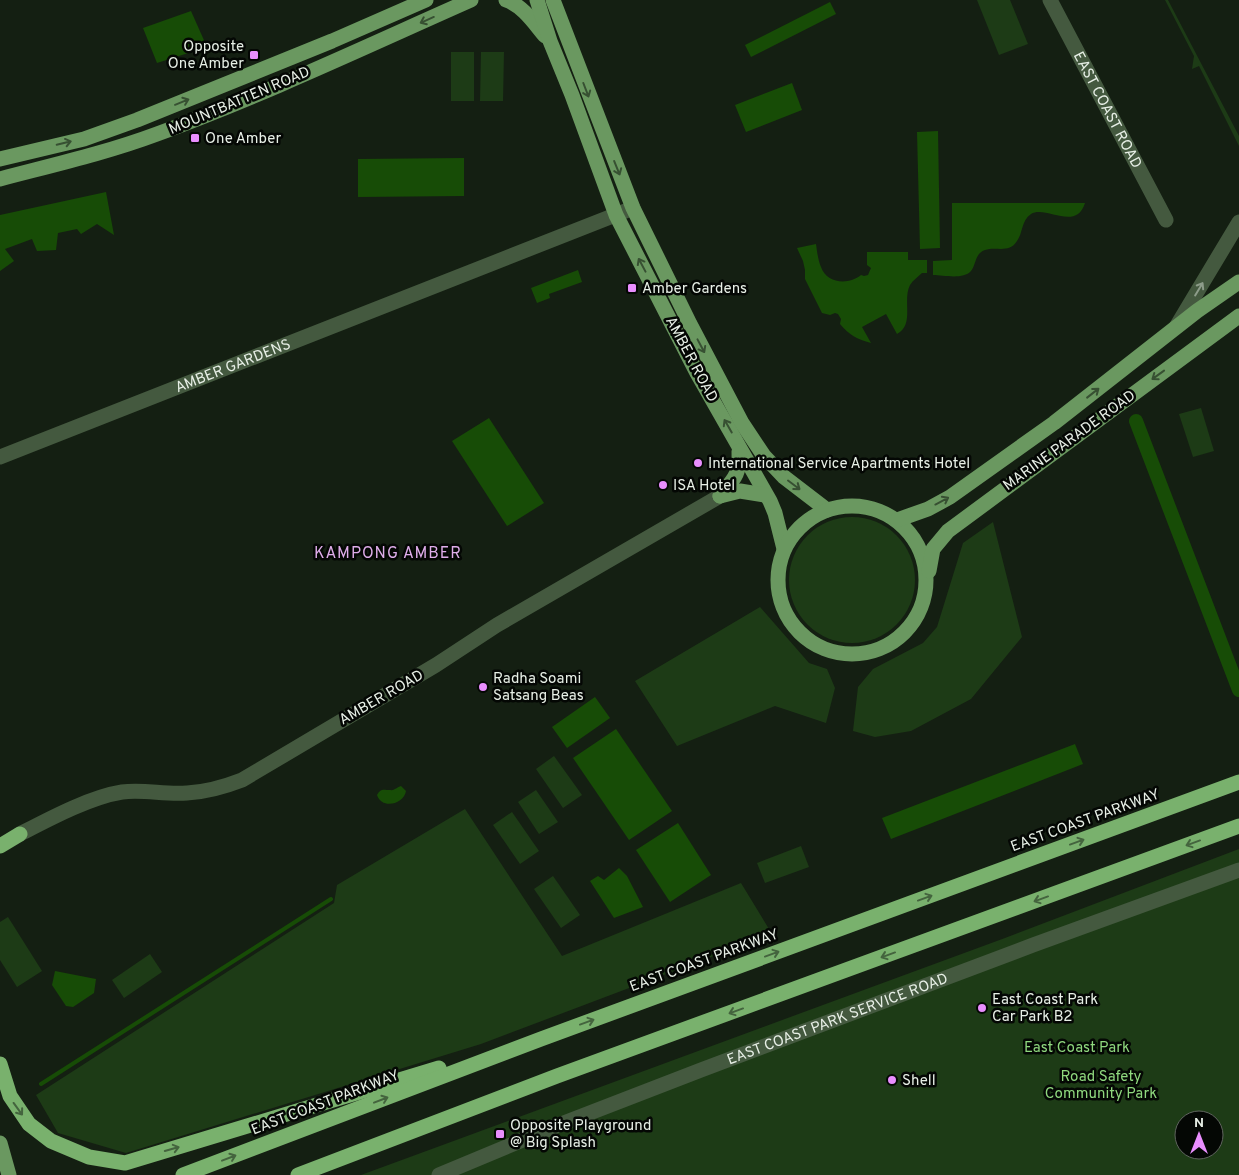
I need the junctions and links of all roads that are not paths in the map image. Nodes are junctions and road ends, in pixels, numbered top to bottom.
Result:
1 (426, 0) edge
2 (471, 0) edge
3 (506, 0) edge
4 (537, 0) edge
5 (553, 0) edge
6 (1050, 0) edge
7 (550, 40) junction
8 (0, 159) edge
9 (0, 179) edge
10 (633, 208) junction
11 (616, 215) junction
12 (1166, 220) dead end
13 (1239, 222) edge
14 (1239, 282) edge
15 (1239, 316) edge
16 (1175, 328) junction
17 (739, 446) junction
18 (0, 457) edge
19 (765, 495) junction
20 (720, 496) junction
21 (827, 510) junction
22 (897, 520) junction
23 (784, 549) junction
24 (927, 585) junction
25 (1239, 782) edge
26 (1239, 826) edge
27 (20, 834) junction
28 (0, 841) edge
29 (0, 846) edge
30 (1239, 870) edge
31 (541, 1039) junction
32 (0, 1064) edge
33 (0, 1143) edge
34 (9, 1175) edge
35 (183, 1175) edge
36 (298, 1175) edge
37 (439, 1175) edge

8 -> 1 main road, MOUNTBATTEN ROAD
2 -> 9 main road, MOUNTBATTEN ROAD
3 - 7 main road
4 - 7 main road, AMBER ROAD
5 -> 10 main road, AMBER ROAD
6 - 12 street, EAST COAST ROAD
7 - 11 main road, AMBER ROAD
10 - 11 street, AMBER GARDENS
10 -> 21 main road, AMBER ROAD
17 -> 11 main road, AMBER ROAD
11 - 18 street, AMBER GARDENS
16 -> 13 street, MARINE PARADE ROAD
14 - 16 main road, MARINE PARADE ROAD
15 -> 24 main road, MARINE PARADE ROAD
22 -> 16 main road, MARINE PARADE ROAD
17 - 19 main road, AMBER ROAD
17 - 20 main road
19 - 20 main road
19 - 23 main road, AMBER ROAD
20 - 27 street, AMBER ROAD
21 - 22 main road, AMBER ROAD
21 - 23 main road, AMBER ROAD
22 - 24 main road, AMBER ROAD
23 - 24 main road, AMBER ROAD
31 -> 25 highway, EAST COAST PARKWAY
26 -> 36 highway
27 - 28 main road
27 - 29 highway
30 - 37 street, EAST COAST PARK SERVICE ROAD
32 -> 31 highway
35 -> 31 highway, EAST COAST PARKWAY
33 - 34 main road

